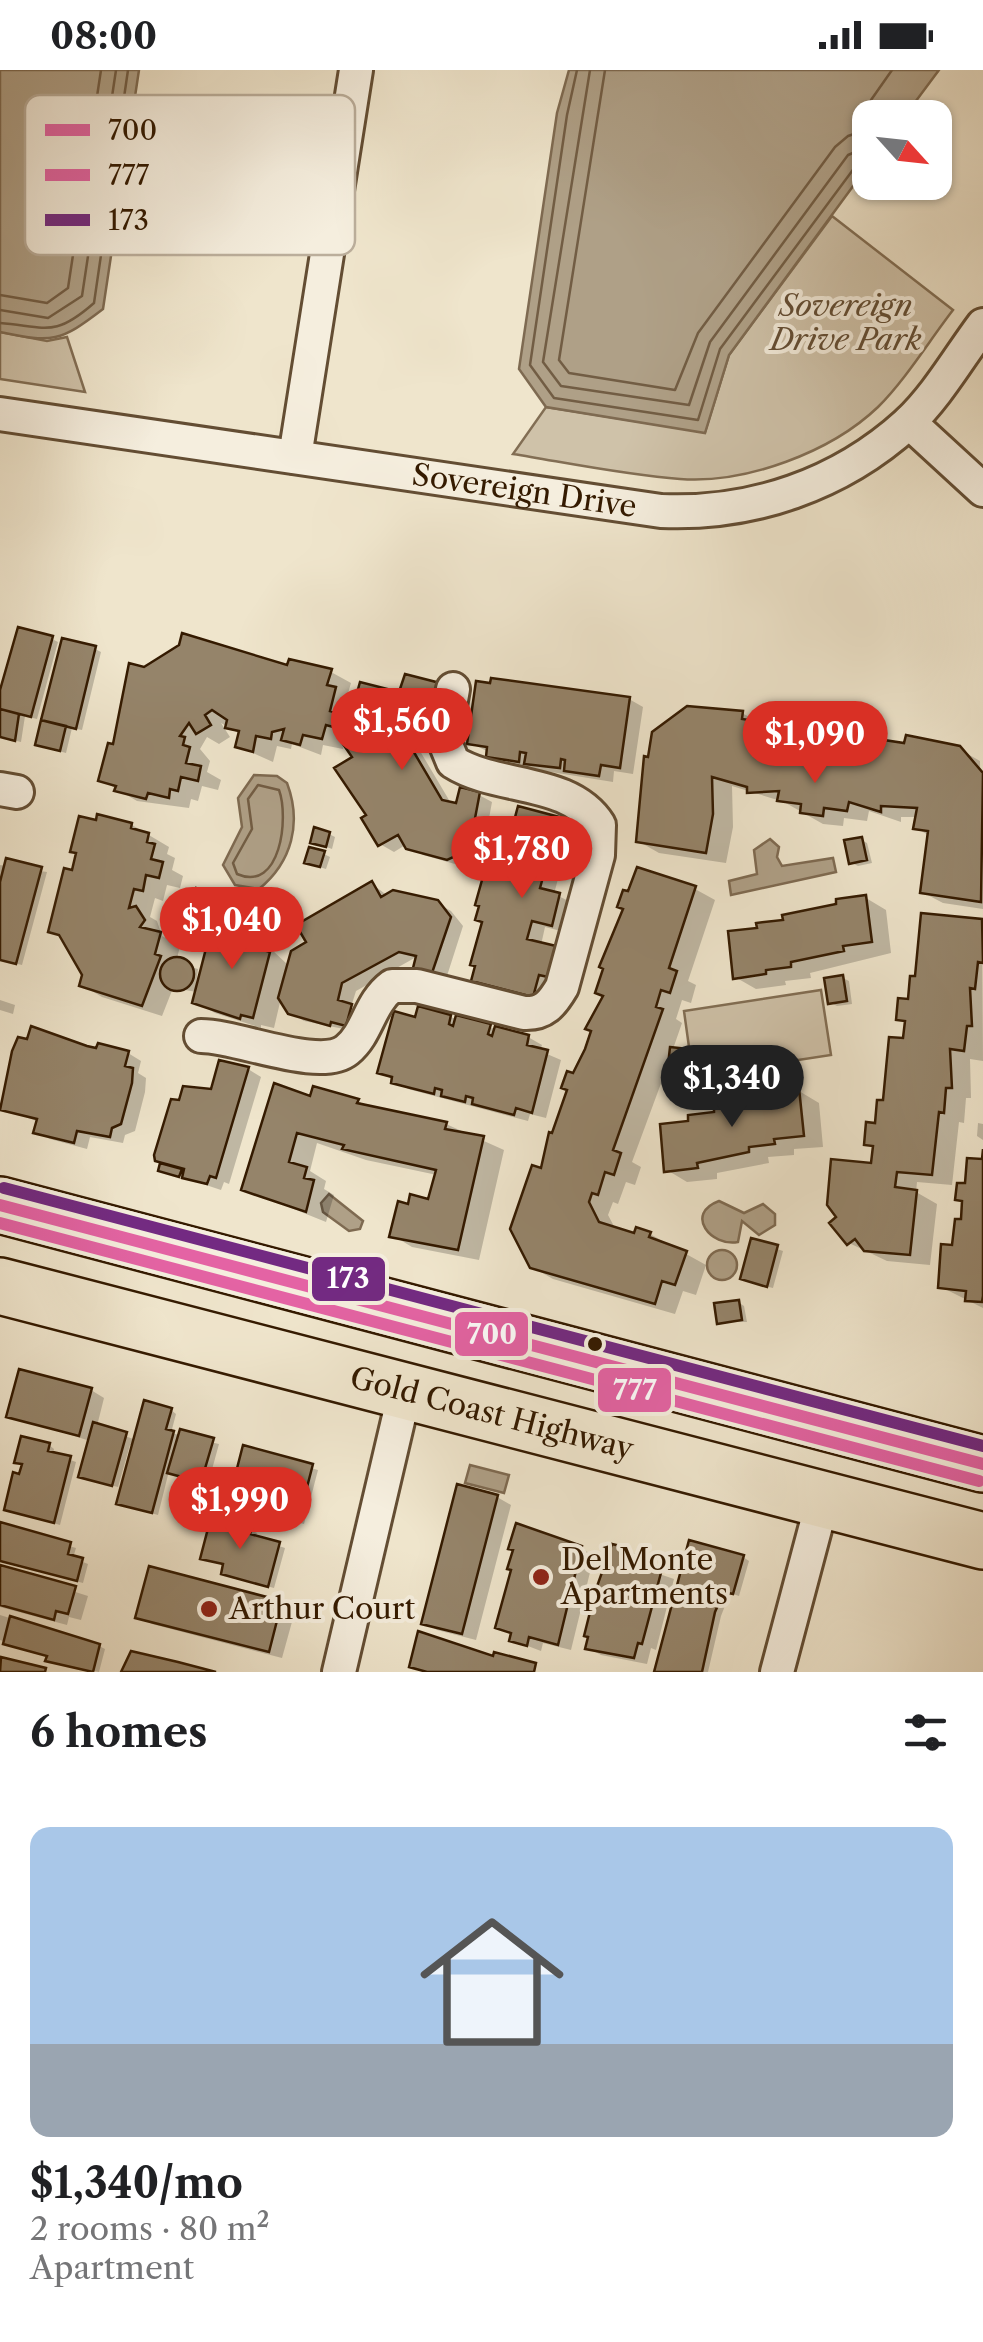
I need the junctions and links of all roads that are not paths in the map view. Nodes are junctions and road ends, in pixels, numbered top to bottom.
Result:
1 (356, 70) edge
2 (352, 95) edge
3 (327, 255) edge
4 (983, 325) edge
5 (0, 414) edge
6 (909, 422) junction
7 (295, 457) junction
8 (983, 490) edge
9 (452, 689) dead end
10 (200, 1036) dead end
11 (0, 1205) edge
12 (0, 1286) edge
13 (405, 1391) junction
14 (983, 1464) edge
15 (823, 1499) junction
16 (983, 1541) edge
17 (339, 1672) edge
18 (777, 1672) edge

1 - 2 street
3 - 7 street
4 - 6 street, Sovereign Drive
5 - 7 street, Sovereign Drive
6 - 7 street, Sovereign Drive
6 - 8 street
9 - 10 street
11 - 14 highway
12 - 13 highway, Gold Coast Highway
13 - 15 highway, Gold Coast Highway
13 - 17 street
15 - 16 highway, Gold Coast Highway
15 - 18 street

